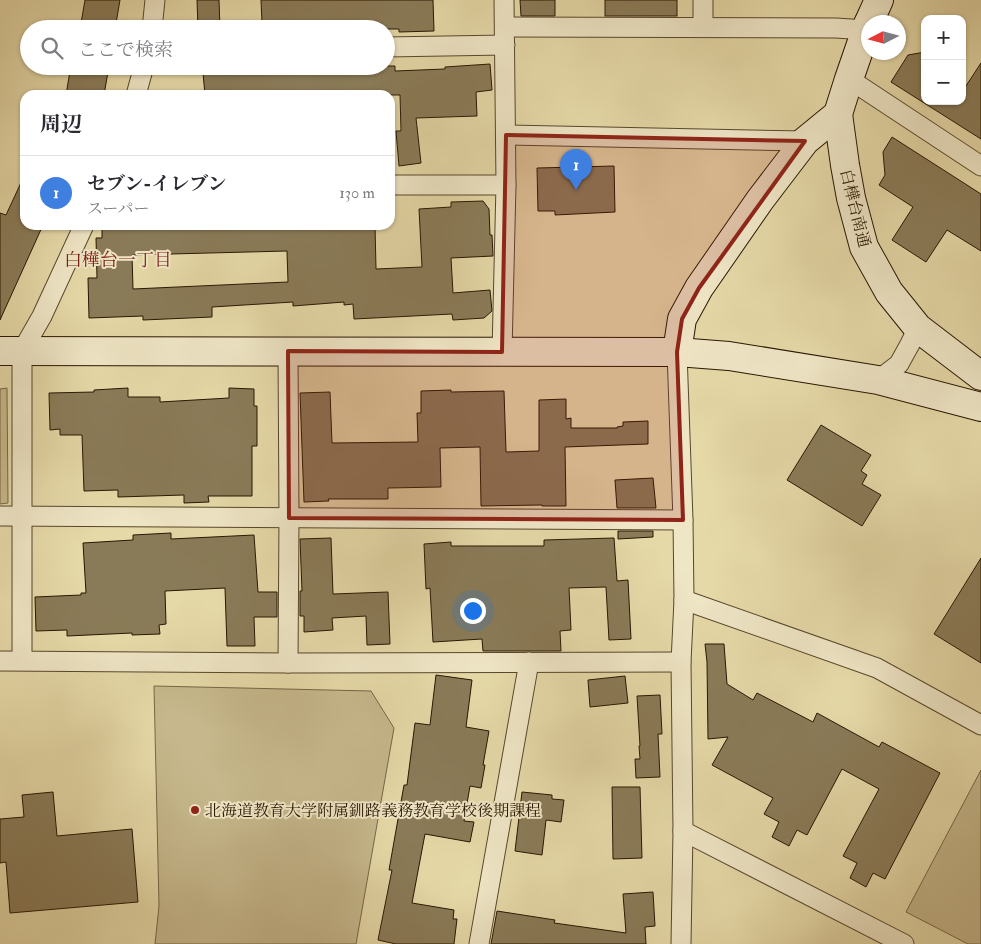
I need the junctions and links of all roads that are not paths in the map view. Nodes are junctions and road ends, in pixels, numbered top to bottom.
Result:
1 (155, 0) edge
2 (504, 0) edge
3 (702, 0) edge
4 (879, 0) edge
5 (872, 15) edge
6 (153, 20) edge
7 (861, 26) edge
8 (703, 27) junction
9 (505, 36) junction
10 (861, 45) edge
11 (395, 46) edge
12 (142, 75) edge
13 (849, 79) junction
14 (137, 90) edge
15 (838, 114) junction
16 (506, 135) junction
17 (805, 141) junction
18 (981, 166) edge
19 (395, 185) edge
20 (506, 185) junction
21 (82, 230) edge
22 (918, 328) junction
23 (11, 351) edge
24 (288, 351) junction
25 (502, 352) junction
26 (676, 352) junction
27 (981, 376) edge
28 (878, 380) junction
29 (981, 407) edge
30 (0, 516) edge
31 (22, 516) junction
32 (289, 518) junction
33 (683, 520) junction
34 (684, 600) junction
35 (22, 660) junction
36 (0, 661) edge
37 (288, 662) junction
38 (529, 662) junction
39 (682, 662) junction
40 (981, 725) edge
41 (683, 832) junction
42 (479, 944) edge
43 (681, 944) edge
44 (904, 944) edge

1 - 6 street
2 - 9 street
3 - 8 street
4 - 5 street
7 - 8 street
8 - 9 street
9 - 11 street
9 - 16 street
10 - 13 street
12 - 14 street
13 - 15 street
13 - 18 street
15 - 17 street
15 - 22 street, 白樺台南通
16 - 17 street
16 - 20 street
17 - 26 street
19 - 20 street
20 - 25 street
21 - 23 street
22 - 27 street, 白樺台南通
22 - 28 street
23 - 24 street
23 - 31 street
24 - 25 street
24 - 32 street
25 - 26 street
26 - 28 street
26 - 33 street
28 - 29 street
30 - 31 street
31 - 32 street
31 - 35 street
32 - 33 street
32 - 37 street
33 - 34 street
34 - 39 street
34 - 40 street
35 - 36 street
35 - 37 street
37 - 38 street
38 - 39 street
38 - 42 street
39 - 41 street
41 - 43 street
41 - 44 street

